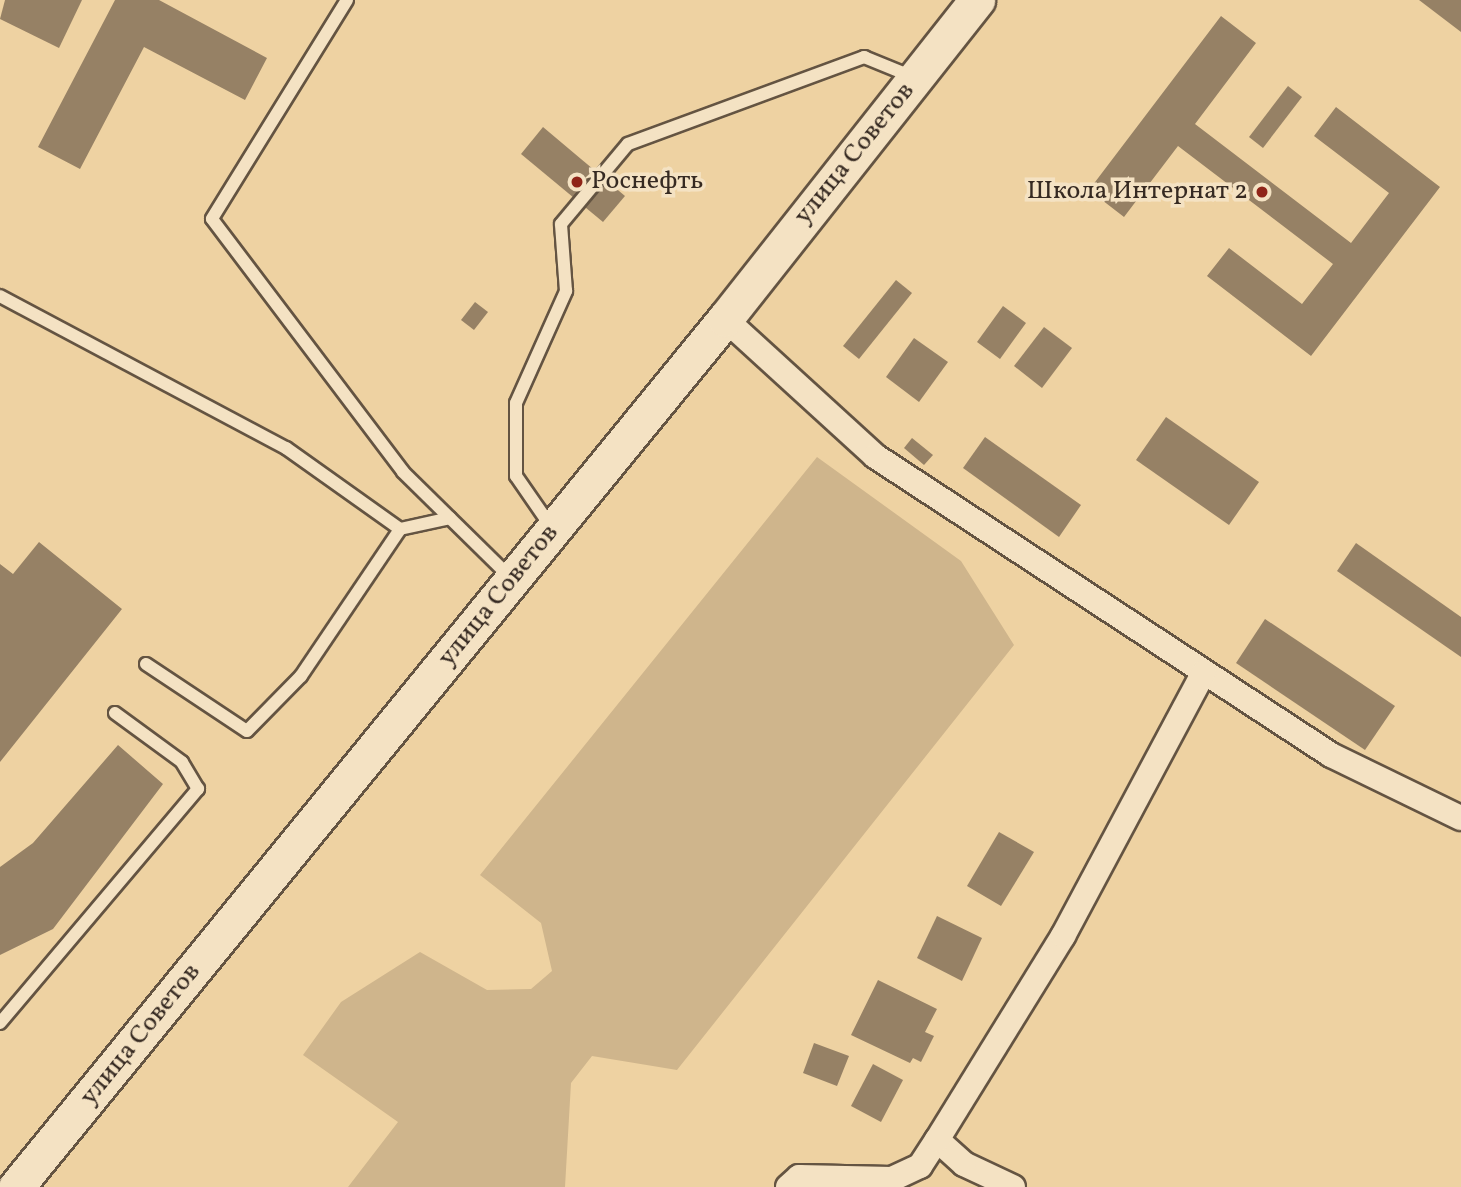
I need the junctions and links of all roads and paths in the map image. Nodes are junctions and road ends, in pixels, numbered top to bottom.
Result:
1 (347, 0) edge
2 (977, 0) edge
3 (916, 78) junction
4 (0, 296) edge
5 (725, 319) junction
6 (450, 517) junction
7 (400, 529) junction
8 (553, 529) junction
9 (513, 580) junction
10 (146, 664) dead end
11 (1204, 672) junction
12 (115, 713) dead end
13 (1461, 818) edge
14 (0, 1023) edge
15 (937, 1140) junction
16 (16, 1187) edge
17 (788, 1187) edge
18 (1013, 1187) edge

1 - 6 lane
2 - 3 main road, улица Советов
3 - 5 main road, улица Советов
3 - 8 lane
4 - 7 lane
5 - 8 main road, улица Советов
5 - 11 street
6 - 7 lane
6 - 9 lane
7 - 10 lane
8 - 9 main road, улица Советов
9 - 16 main road, улица Советов
11 - 13 street
11 - 15 street
12 - 14 lane
15 - 17 street
15 - 18 street

